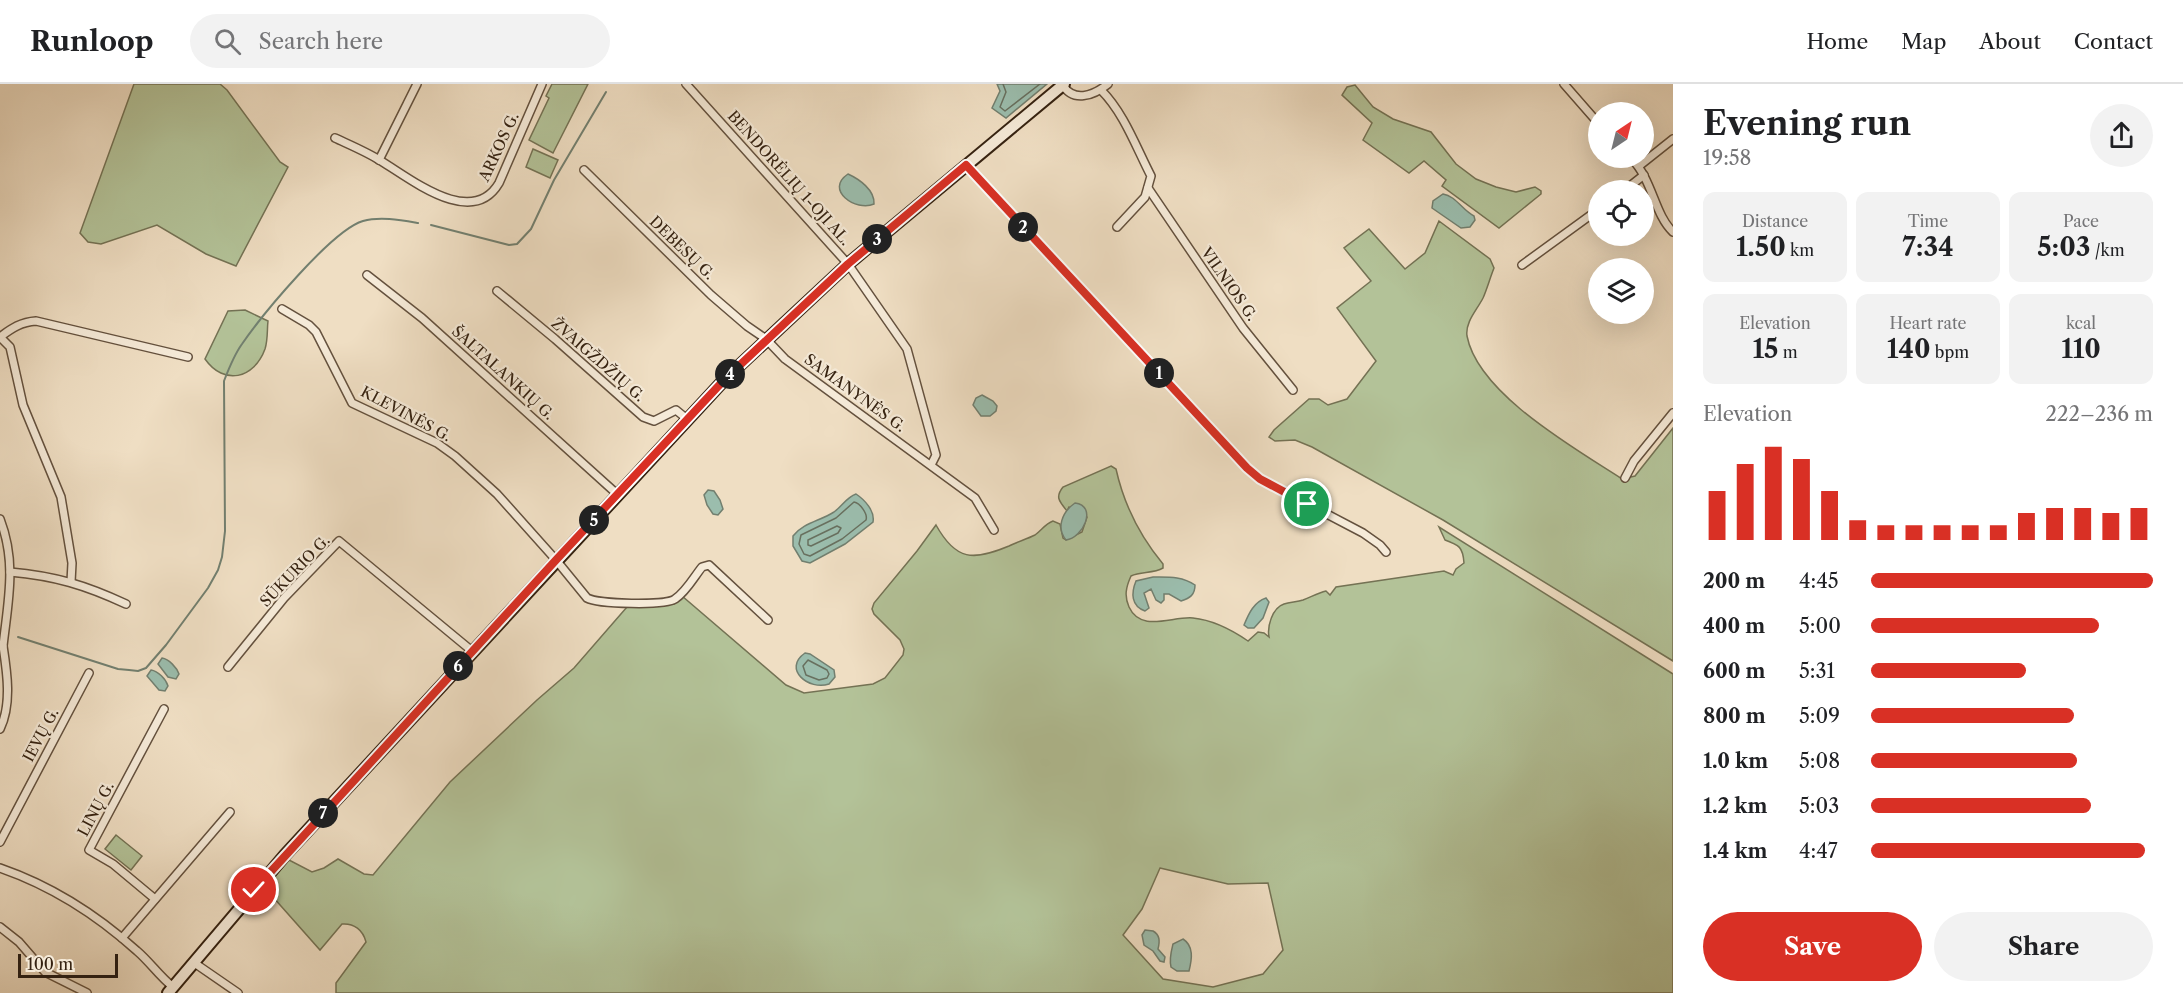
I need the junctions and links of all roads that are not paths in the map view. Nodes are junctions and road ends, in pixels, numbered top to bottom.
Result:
1 (417, 84) edge
2 (542, 84) edge
3 (686, 84) edge
4 (1063, 84) edge
5 (1108, 84) edge
6 (1564, 84) edge
7 (1101, 90) junction
8 (1588, 111) edge
9 (335, 138) dead end
10 (1673, 139) edge
11 (1654, 154) edge
12 (379, 160) junction
13 (966, 165) junction
14 (1640, 168) edge
15 (584, 170) dead end
16 (1644, 175) junction
17 (1638, 180) edge
18 (1148, 188) junction
19 (1588, 217) edge
20 (1117, 227) dead end
21 (1673, 232) edge
22 (848, 264) junction
23 (1522, 265) dead end
24 (367, 275) dead end
25 (497, 291) dead end
26 (282, 309) dead end
27 (0, 338) edge
28 (766, 339) junction
29 (188, 357) dead end
30 (1293, 390) dead end
31 (1673, 413) edge
32 (687, 419) junction
33 (932, 465) junction
34 (1625, 478) dead end
35 (617, 494) junction
36 (0, 519) edge
37 (994, 530) dead end
38 (1386, 552) dead end
39 (556, 560) junction
40 (10, 572) junction
41 (71, 582) junction
42 (126, 604) dead end
43 (768, 620) dead end
44 (2, 645) edge
45 (472, 651) junction
46 (228, 667) dead end
47 (89, 673) dead end
48 (164, 709) dead end
49 (0, 729) edge
50 (230, 812) dead end
51 (0, 842) edge
52 (0, 868) edge
53 (155, 899) junction
54 (0, 927) edge
55 (122, 938) junction
56 (194, 962) junction
57 (170, 990) edge
58 (87, 993) edge
59 (238, 993) edge

1 - 12 street
2 - 12 street, ARKOS G.
3 - 22 street, BENDORĖLIŲ 1-OJI AL.
4 - 7 street
4 - 13 main road
5 - 7 street
6 - 8 street
7 - 18 street, VILNIOS G.
9 - 12 street, ARKOS G.
10 - 11 street
13 - 22 main road
13 - 38 street
14 - 16 street
15 - 28 street, DEBESŲ G.
16 - 17 street
16 - 21 street
18 - 20 street
18 - 30 street, VILNIOS G.
19 - 23 street
22 - 28 main road
22 - 33 street, SAMANYNĖS G.
24 - 35 street, ŠALTALANKIŲ G.
25 - 32 street, ŽVAIGŽDŽIŲ G.
26 - 39 street, KLEVINĖS G.
27 - 29 street
27 - 41 street
28 - 32 main road
28 - 33 street, SAMANYNĖS G.
31 - 34 street
32 - 35 main road
33 - 37 street, SAMANYNĖS G.
35 - 39 main road
36 - 40 street
39 - 43 street, KLEVINĖS G.
39 - 45 main road
40 - 41 street
40 - 44 street
41 - 42 street
44 - 49 street
45 - 46 street, SŪKURIO G.
45 - 56 main road
47 - 51 street, IEVŲ G.
48 - 53 street, LINŲ G.
50 - 53 street
52 - 55 street
53 - 55 street
54 - 58 street
55 - 57 street
56 - 57 main road
56 - 59 street

